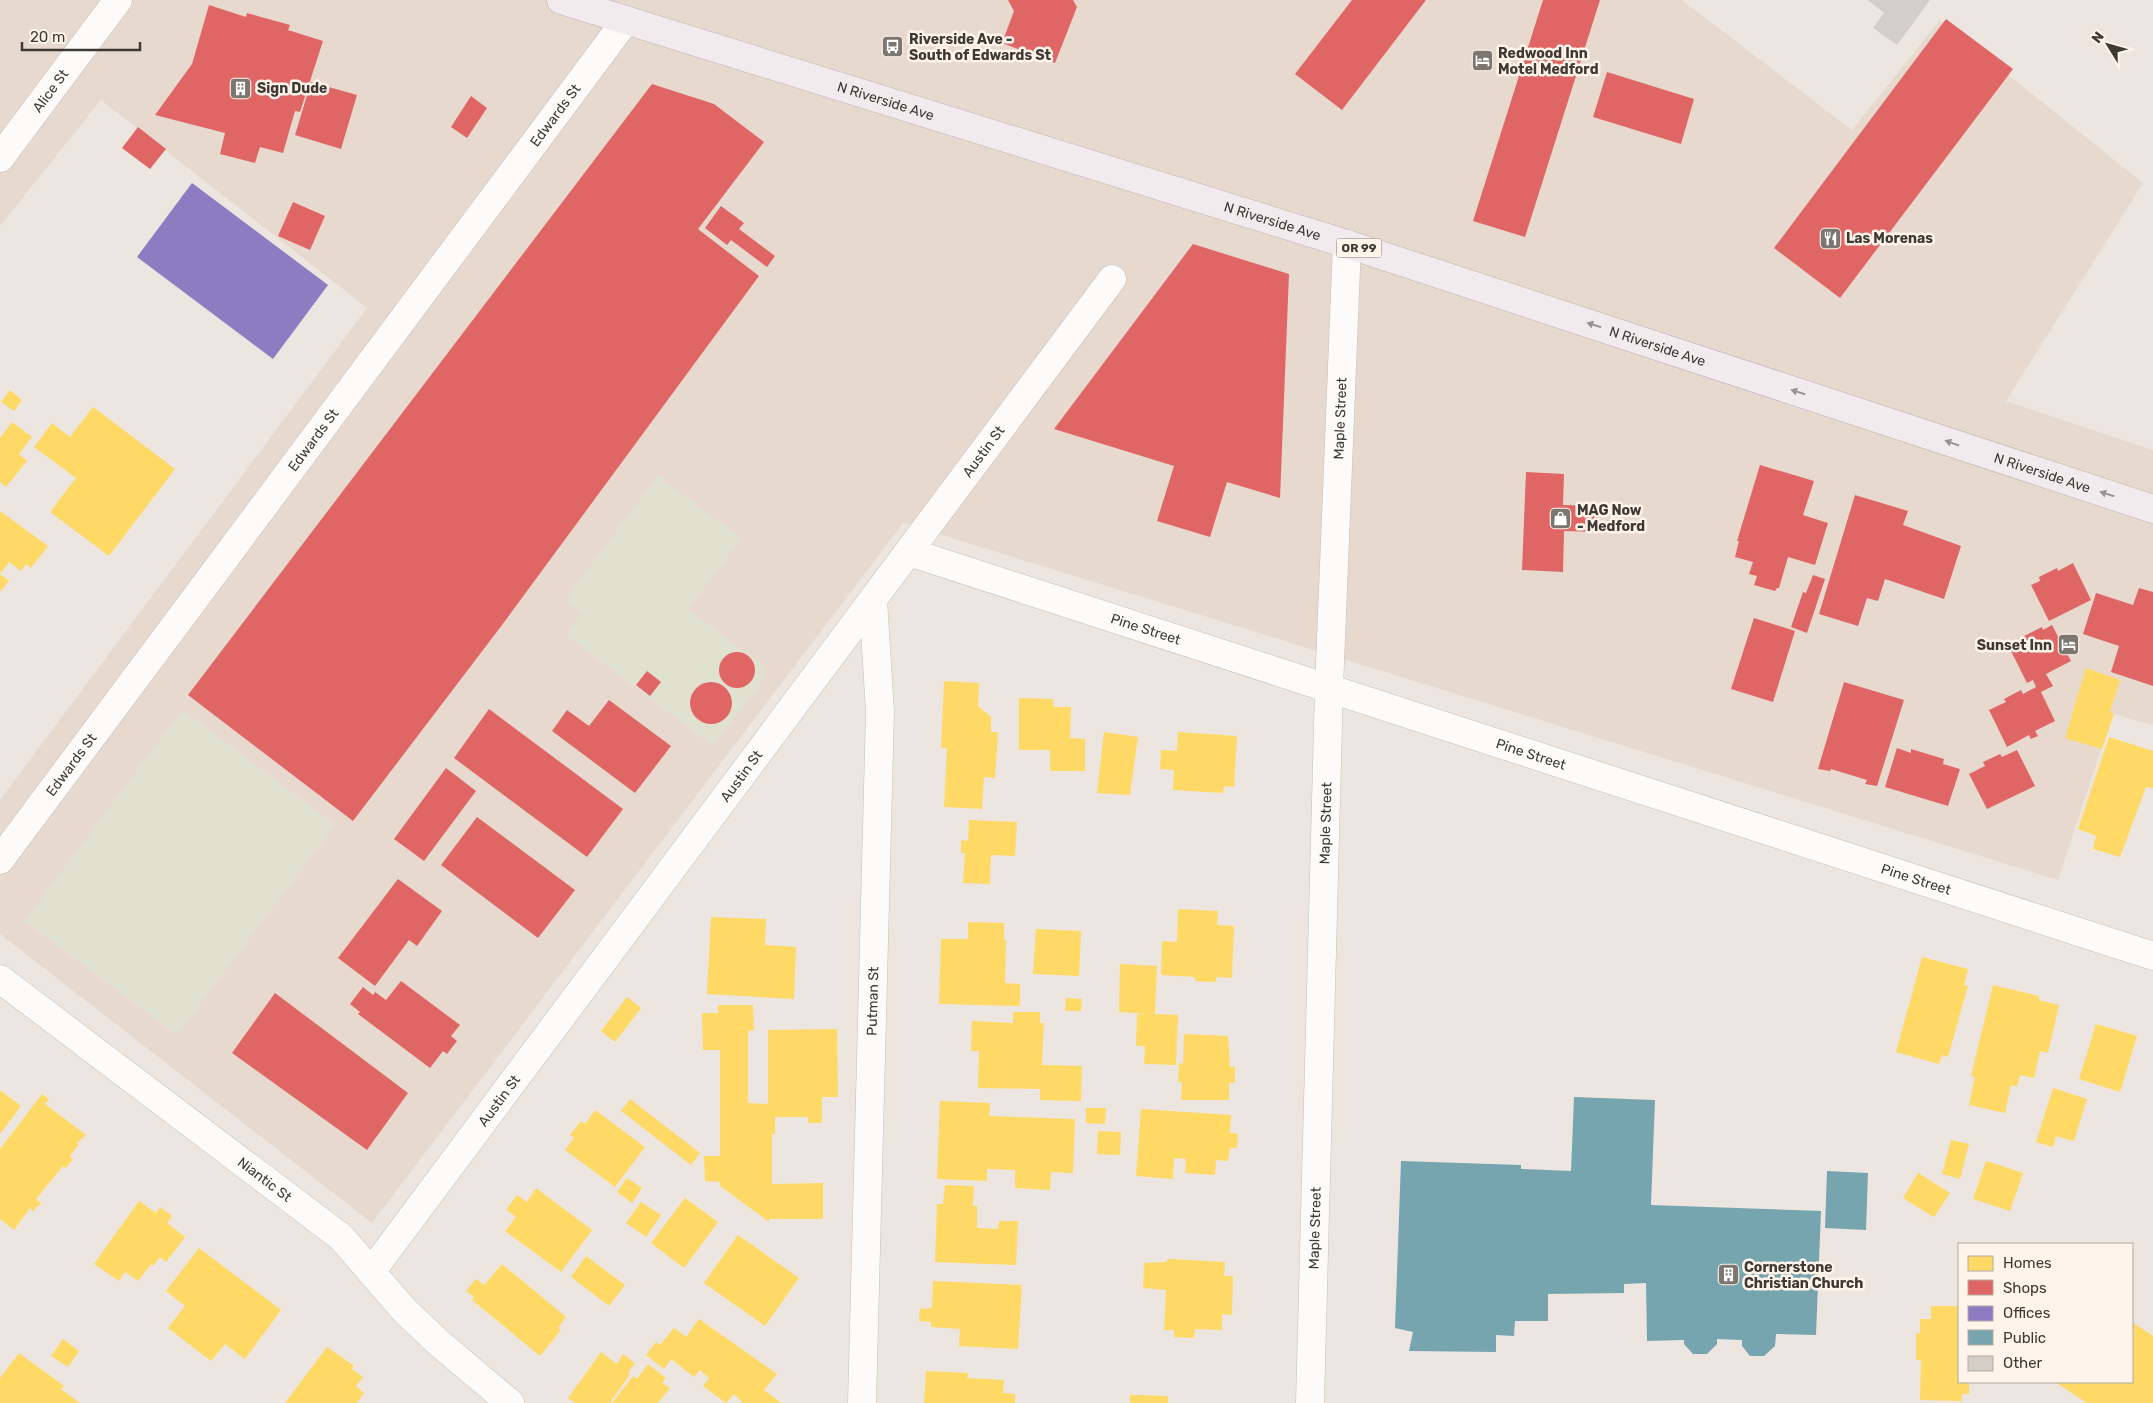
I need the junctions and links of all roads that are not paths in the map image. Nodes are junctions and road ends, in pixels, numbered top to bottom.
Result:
1 (118, 0) edge
2 (561, 0) edge
3 (626, 20) junction
4 (0, 158) edge
5 (1347, 244) junction
6 (1112, 279) dead end
7 (2153, 509) edge
8 (909, 552) junction
9 (874, 599) junction
10 (1329, 688) junction
11 (0, 860) edge
12 (2153, 956) edge
13 (0, 979) edge
14 (371, 1272) junction
15 (510, 1403) edge
16 (862, 1403) edge
17 (1310, 1403) edge

1 - 4 street, Alice St
2 - 3 main road, N Riverside Ave / OR 99
3 - 5 main road, N Riverside Ave / OR 99
3 - 11 street, Edwards St
7 -> 5 main road, N Riverside Ave / OR 99
5 - 10 street, Maple Street
6 - 8 street, Austin St
8 - 9 street, Austin St
8 - 10 street, Pine Street
9 - 14 street, Austin St
9 - 16 street, Putman St
10 - 12 street, Pine Street
10 - 17 street, Maple Street
13 - 14 street, Niantic St
14 - 15 street, Niantic St

